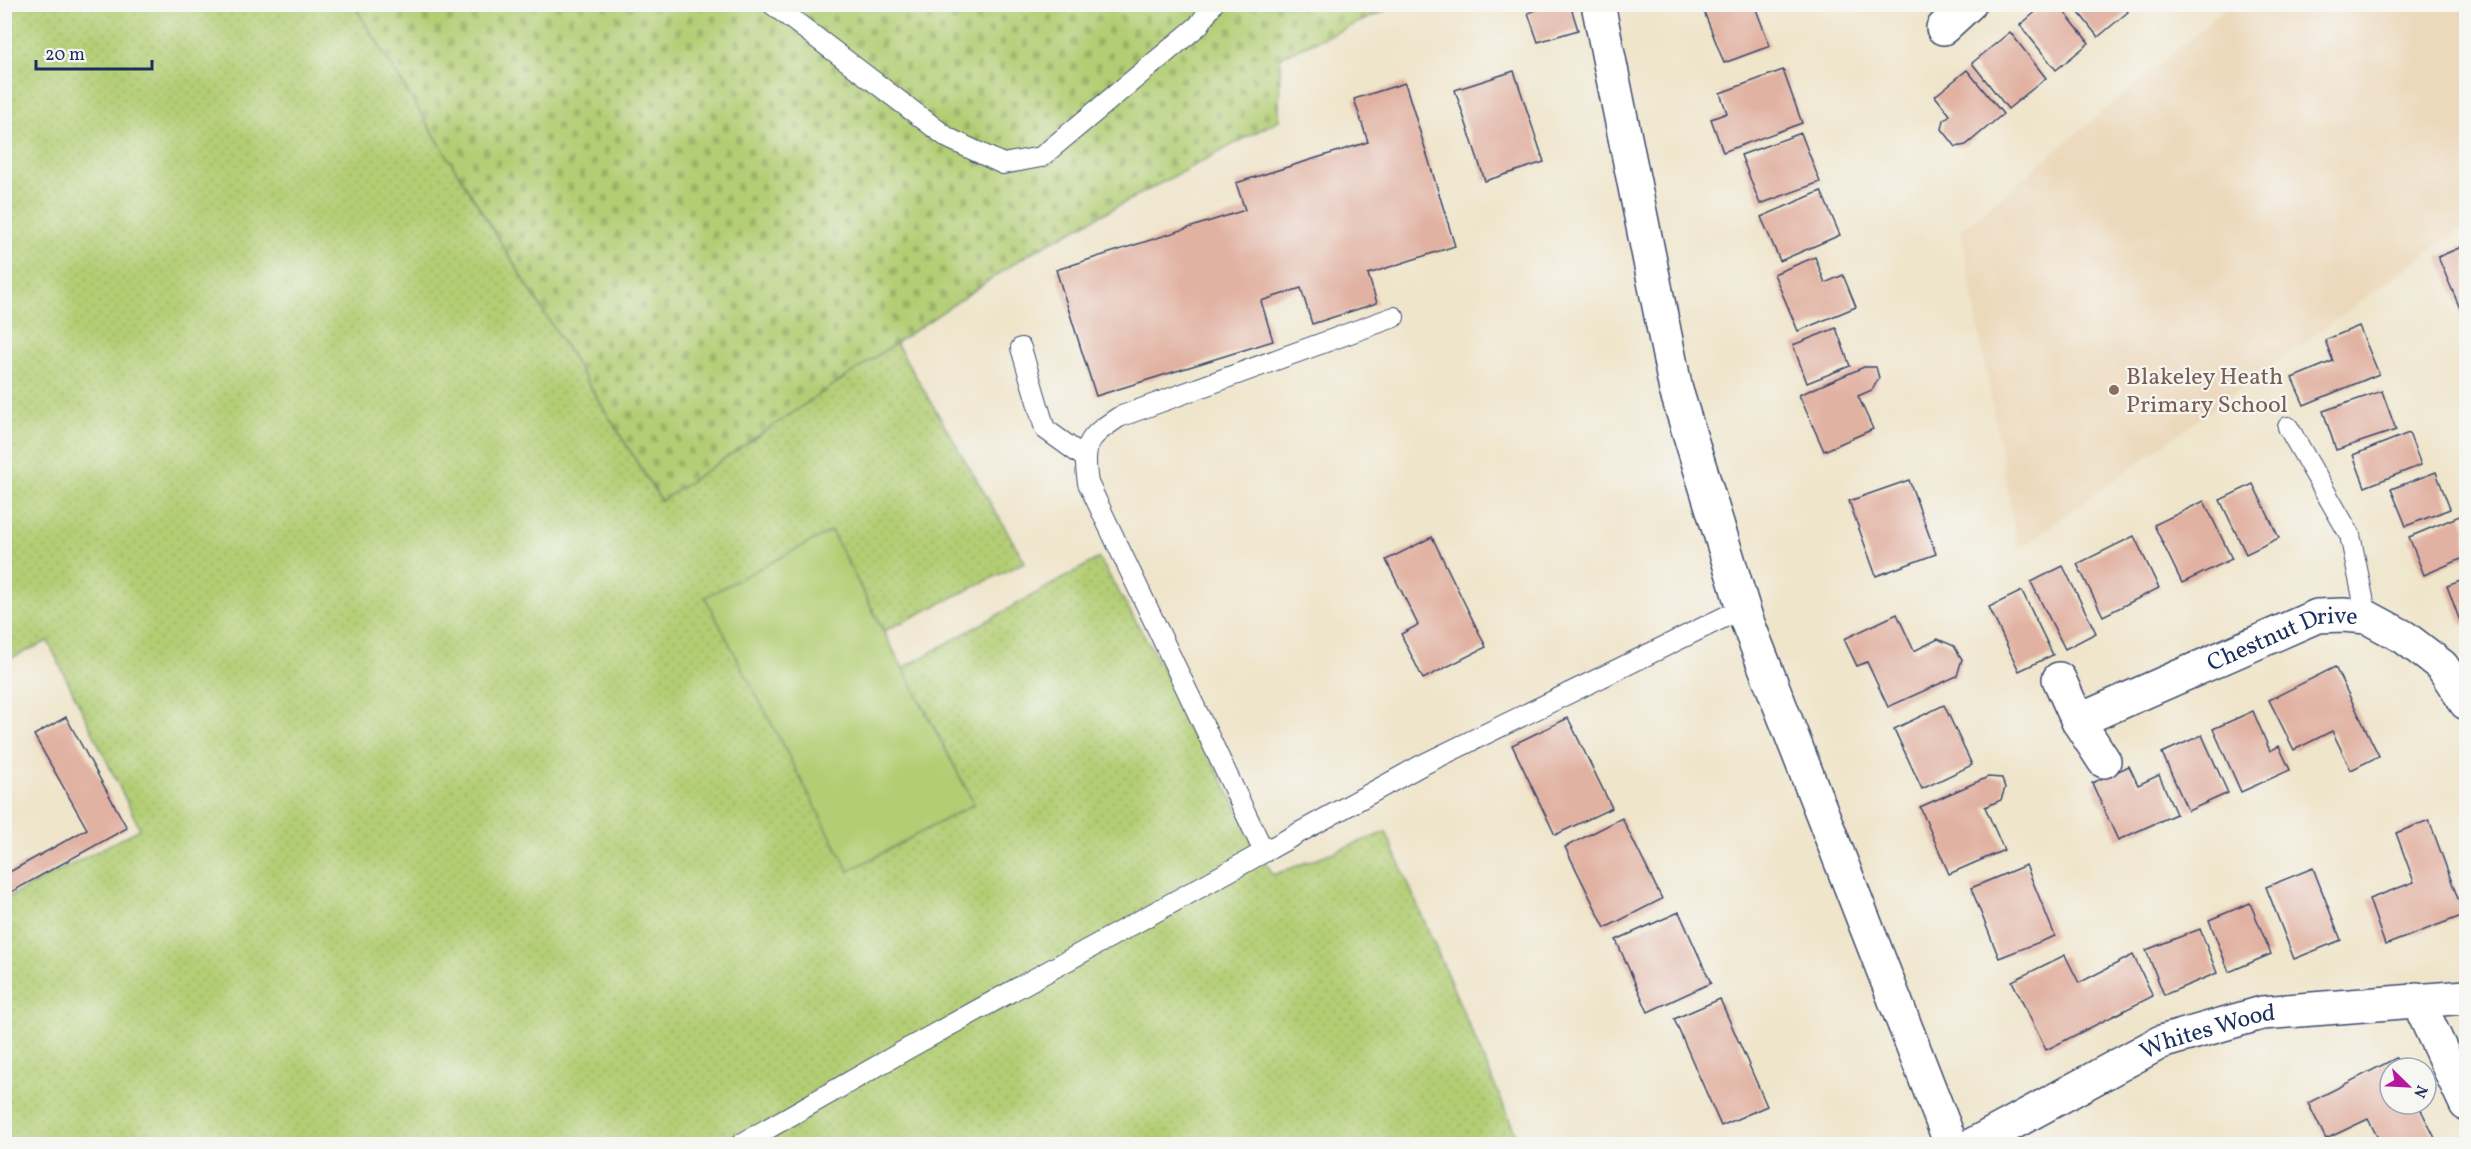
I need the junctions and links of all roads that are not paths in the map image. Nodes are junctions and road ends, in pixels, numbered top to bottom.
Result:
1 (772, 4) edge
2 (1213, 4) edge
3 (1598, 4) edge
4 (1969, 4) edge
5 (1943, 28) dead end
6 (1394, 316) dead end
7 (1021, 348) dead end
8 (2288, 427) dead end
9 (1084, 457) junction
10 (1743, 608) junction
11 (2367, 617) junction
12 (2059, 679) dead end
13 (2466, 703) edge
14 (2078, 721) junction
15 (2104, 760) dead end
16 (1264, 852) junction
17 (2466, 997) edge
18 (2417, 999) junction
19 (2466, 1104) edge
20 (741, 1144) edge
21 (1951, 1144) edge
22 (1974, 1144) edge

1 - 2 lane
3 - 10 street
4 - 5 street
6 - 9 lane
7 - 9 lane
8 - 11 lane
9 - 16 lane
10 - 16 lane
10 - 21 street
11 - 13 street, Chestnut Drive
11 - 14 street, Chestnut Drive
12 - 14 street
14 - 15 street
16 - 20 lane
17 - 18 street, Whites Wood
18 - 19 street
18 - 22 street, Whites Wood

